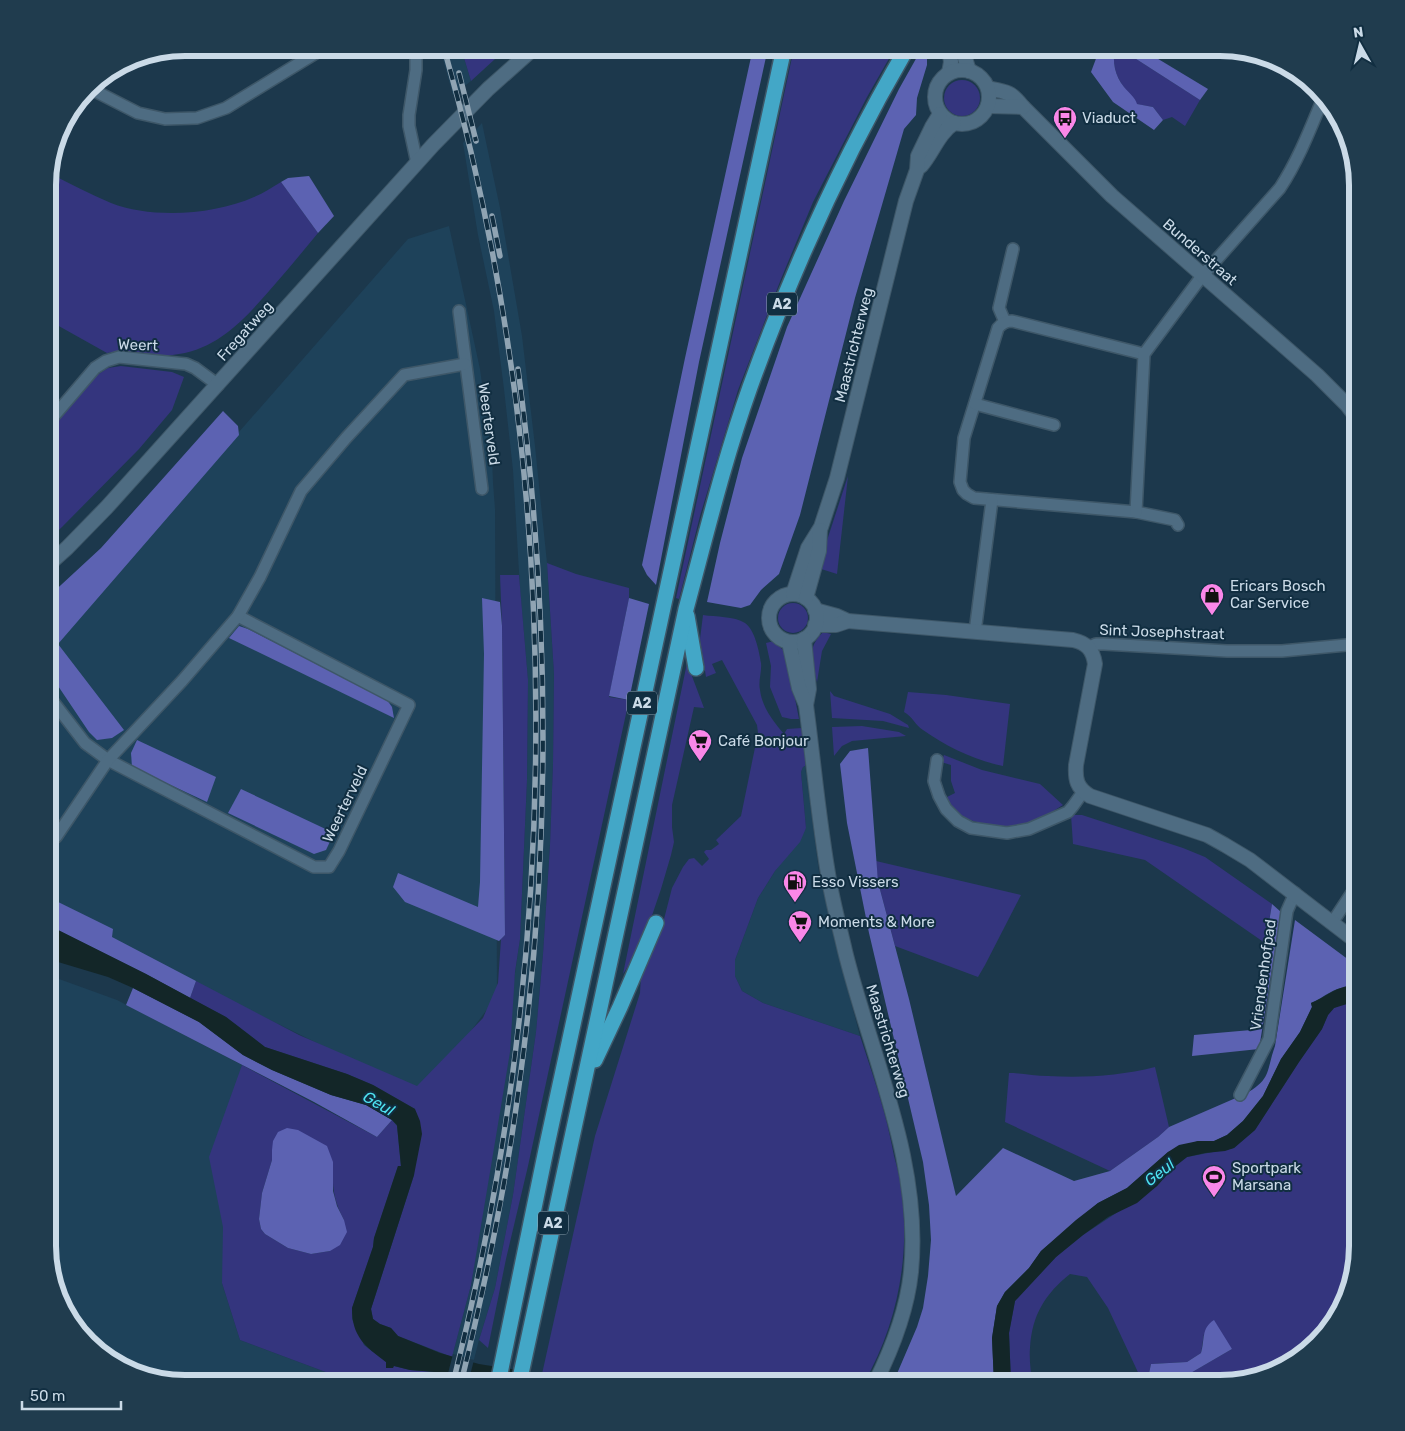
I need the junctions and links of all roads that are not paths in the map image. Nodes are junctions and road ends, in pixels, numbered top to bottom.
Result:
1 (309, 57) edge
2 (415, 57) edge
3 (524, 57) edge
4 (782, 57) edge
5 (902, 57) edge
6 (950, 57) edge
7 (965, 57) edge
8 (969, 71) junction
9 (949, 73) junction
10 (988, 88) junction
11 (96, 92) edge
12 (1320, 105) edge
13 (988, 106) junction
14 (1023, 108) junction
15 (940, 114) junction
16 (954, 123) junction
17 (417, 163) junction
18 (917, 170) junction
19 (1013, 249) dead end
20 (1202, 276) junction
21 (459, 311) dead end
22 (1005, 322) junction
23 (1144, 354) junction
24 (465, 364) junction
25 (218, 385) junction
26 (975, 404) junction
27 (1349, 407) edge
28 (57, 413) edge
29 (1054, 425) dead end
30 (482, 489) dead end
31 (992, 500) junction
32 (1136, 512) junction
33 (1178, 525) dead end
34 (57, 557) edge
35 (799, 596) junction
36 (686, 609) junction
37 (816, 610) junction
38 (238, 616) junction
39 (848, 621) junction
40 (816, 625) junction
41 (975, 632) junction
42 (804, 639) junction
43 (789, 642) junction
44 (1349, 645) edge
45 (1088, 647) junction
46 (696, 668) dead end
47 (806, 705) junction
48 (57, 707) edge
49 (108, 760) junction
50 (937, 760) dead end
51 (1083, 792) junction
52 (56, 838) dead end
53 (1294, 893) junction
54 (1349, 898) edge
55 (656, 923) dead end
56 (1332, 923) junction
57 (1349, 935) edge
58 (583, 1084) junction
59 (1240, 1095) dead end
60 (499, 1375) edge
61 (521, 1375) edge
62 (879, 1375) edge

1 - 11 street
2 - 17 street
3 - 17 street, Fregatweg
4 - 60 highway, A2
5 - 36 highway, A2
6 - 9 street
7 - 8 street
8 - 9 street
8 - 10 street
9 - 15 street
10 - 13 street
10 - 14 street, Bunderstraat
12 - 20 street
13 - 14 street
13 - 16 street
14 - 20 street, Bunderstraat
15 - 16 street
15 - 18 street, Maastrichterweg
16 - 18 street, Maastrichterweg
17 - 25 street, Fregatweg
18 - 35 street, Maastrichterweg
19 - 22 street
20 - 23 street
20 - 27 street, Bunderstraat
21 - 24 street, Weerterveld
22 - 23 street
22 - 26 street
23 - 32 street
24 - 30 street, Weerterveld
24 - 38 street, Weerterveld
25 - 28 street, Weert
25 - 34 street, Fregatweg
26 - 29 street
26 - 31 street
31 - 32 street
31 - 41 street
32 - 33 street
35 - 37 street
35 - 43 street
36 - 46 highway, A2
36 - 58 highway, A2
37 - 39 street, Sint Josephstraat
37 - 40 street
38 - 49 street, Weerterveld
38 - 49 street, Weerterveld
39 - 40 street, Sint Josephstraat
39 - 41 street, Sint Josephstraat
40 - 42 street
41 - 45 street, Sint Josephstraat
42 - 43 street
42 - 47 street, Maastrichterweg
43 - 47 street, Maastrichterweg
44 - 45 street, Sint Josephstraat
45 - 51 street
47 - 62 street, Maastrichterweg
48 - 49 street, Weerterveld
49 - 52 street
50 - 51 street
51 - 53 street
53 - 56 street
53 - 59 street, Vriendenhofpad
54 - 56 street
55 - 58 highway, A2
56 - 57 street
58 - 61 highway, A2

